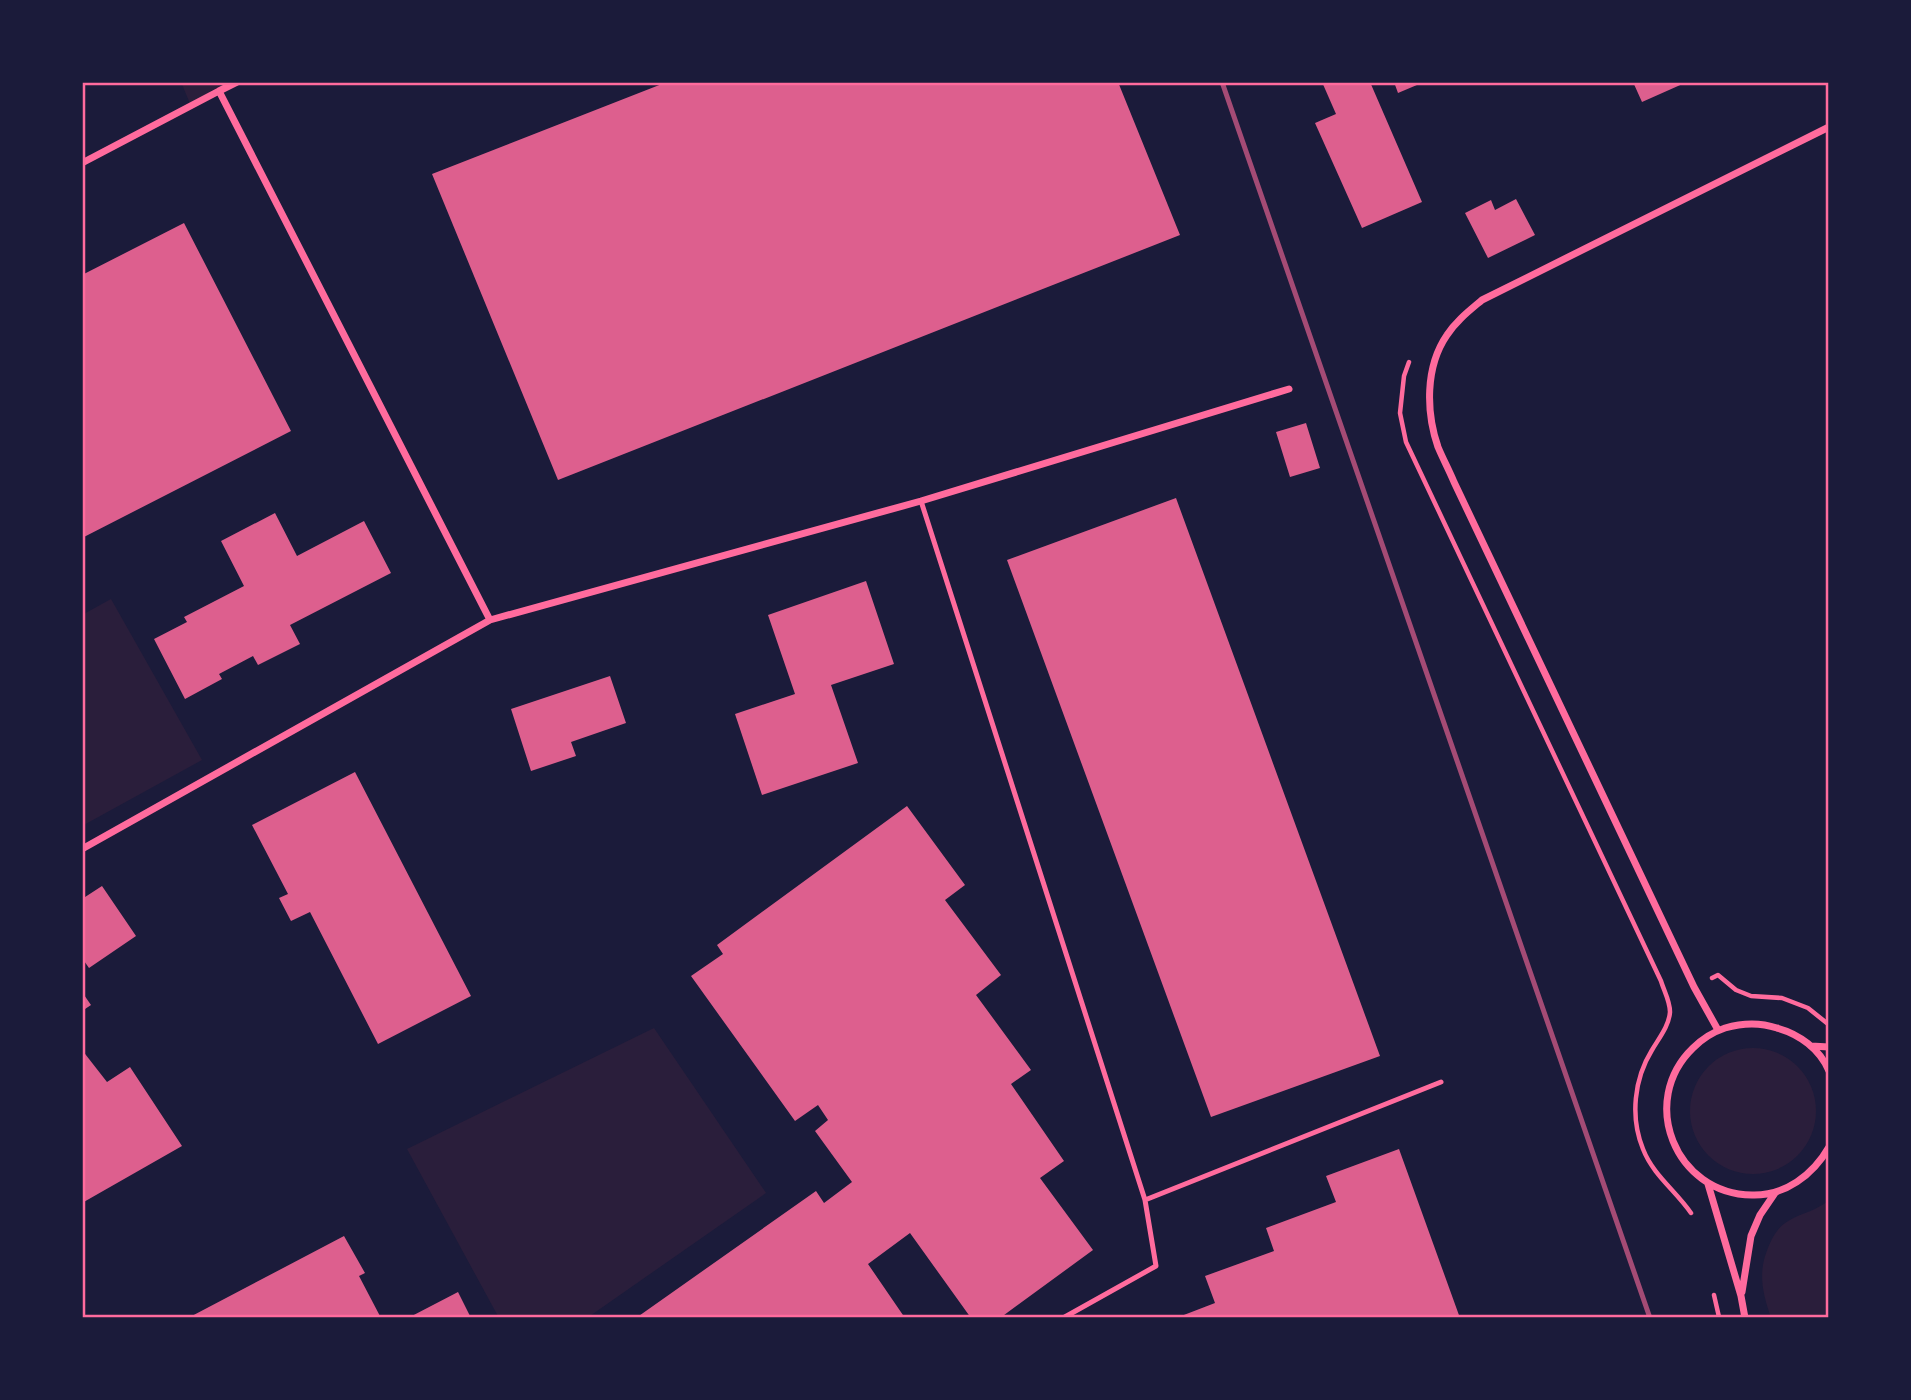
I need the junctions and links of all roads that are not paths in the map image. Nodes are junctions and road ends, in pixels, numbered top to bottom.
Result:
1 (237, 82) edge
2 (219, 91) junction
3 (1829, 127) edge
4 (82, 163) edge
5 (1289, 389) dead end
6 (920, 501) junction
7 (490, 620) junction
8 (82, 849) edge
9 (1718, 1030) junction
10 (1811, 1046) junction
11 (1829, 1047) edge
12 (1829, 1071) edge
13 (1441, 1082) dead end
14 (1829, 1147) edge
15 (1708, 1184) junction
16 (1775, 1193) junction
17 (1145, 1200) junction
18 (1741, 1296) junction
19 (1063, 1318) edge
20 (1745, 1318) edge

1 - 2 street
2 - 4 street
2 - 7 street
3 - 9 street
5 - 6 street
6 - 7 street
6 - 17 lane
7 - 8 street
9 - 10 street
9 - 15 street
10 - 11 street
10 - 12 street
13 - 17 lane
14 - 16 street
15 - 16 street
15 - 18 street
16 - 18 street
17 - 19 lane
18 - 20 street

